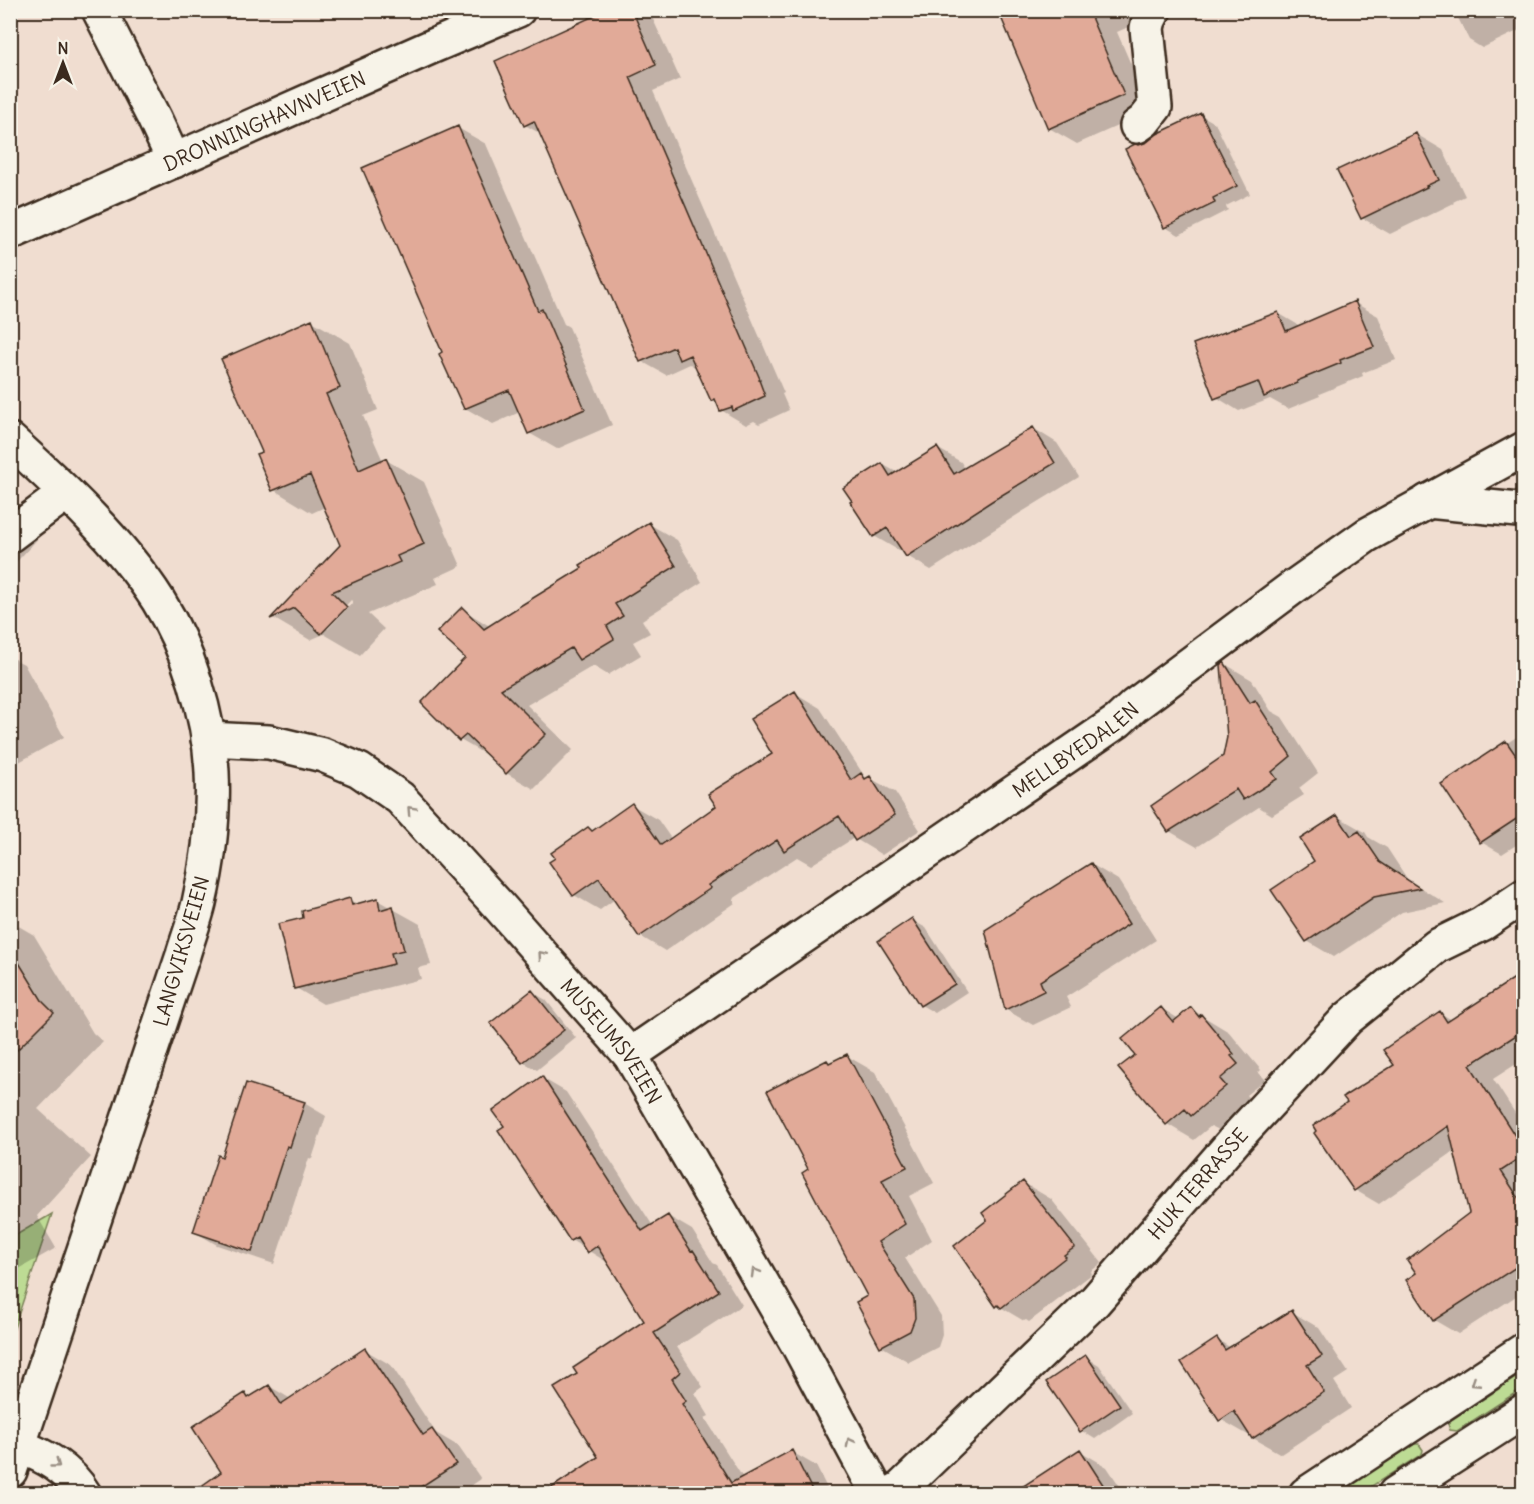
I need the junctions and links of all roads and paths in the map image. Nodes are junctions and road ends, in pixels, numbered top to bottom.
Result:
1 (99, 10) edge
2 (518, 10) edge
3 (1154, 10) edge
4 (1137, 126) dead end
5 (174, 161) junction
6 (10, 233) edge
7 (10, 440) edge
8 (1524, 449) edge
9 (66, 493) junction
10 (1428, 501) junction
11 (1524, 508) edge
12 (10, 535) edge
13 (208, 739) junction
14 (1524, 896) edge
15 (630, 1055) junction
16 (1524, 1350) edge
17 (1524, 1411) edge
18 (1423, 1417) junction
19 (1451, 1458) junction
20 (15, 1459) edge
21 (84, 1494) edge
22 (878, 1494) edge
23 (890, 1494) edge
24 (1306, 1494) edge
25 (1395, 1494) edge

1 - 5 street
2 - 5 street, DRONNINGHAVNVEIEN
3 - 4 street
5 - 6 street, DRONNINGHAVNVEIEN
7 - 9 street, LANGVIKSVEIEN
8 - 10 street, MELLBYEDALEN
9 - 12 street
9 - 13 street, LANGVIKSVEIEN
10 - 11 street
10 - 15 street, MELLBYEDALEN
15 -> 13 street, MUSEUMSVEIEN
13 - 20 street, LANGVIKSVEIEN
14 - 23 street, HUK TERRASSE
22 -> 15 street, MUSEUMSVEIEN
16 -> 18 street
17 - 19 street
18 - 19 street
18 - 24 street
19 - 25 street
20 -> 21 street

